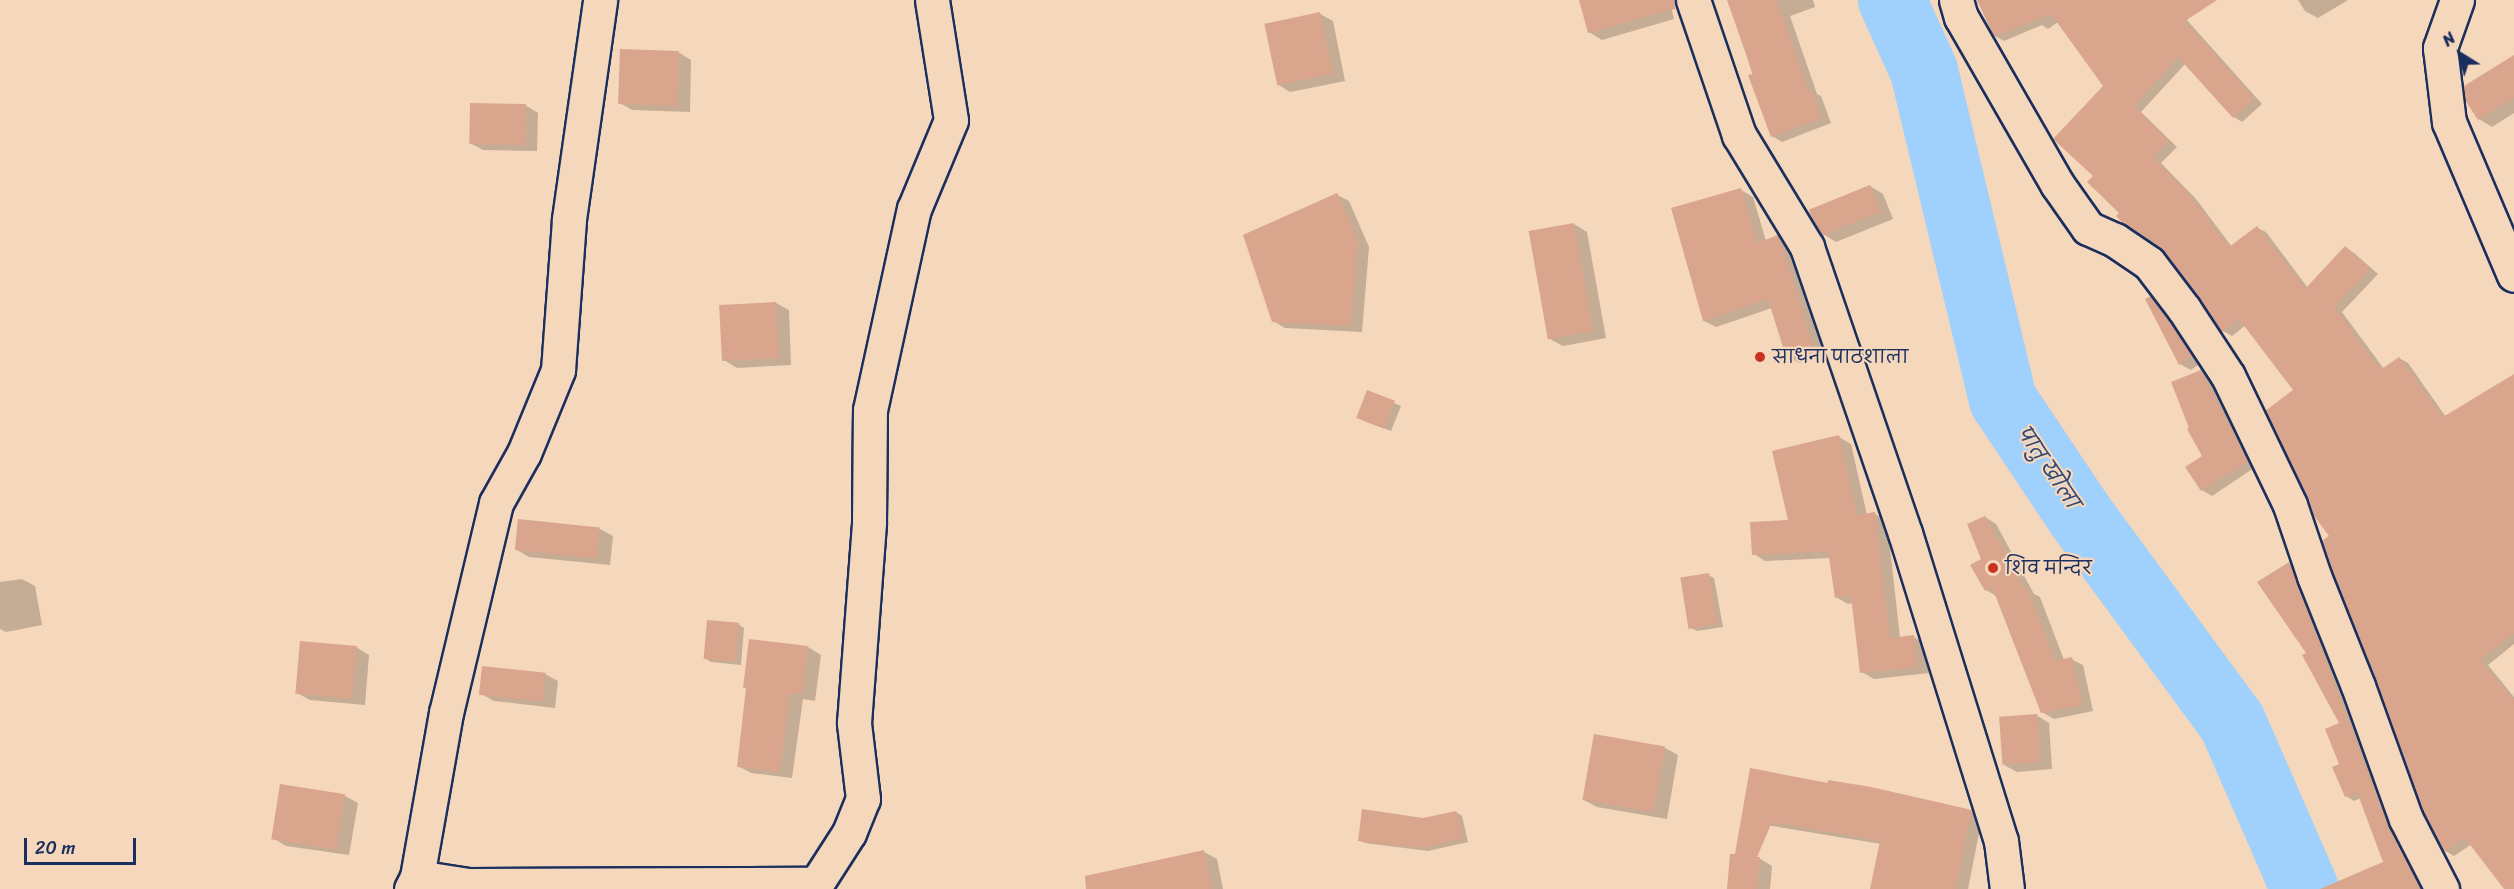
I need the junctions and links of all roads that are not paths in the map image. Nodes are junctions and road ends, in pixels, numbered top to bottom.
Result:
1 (600, 0) edge
2 (932, 0) edge
3 (1693, 0) edge
4 (1956, 0) edge
5 (2457, 0) edge
6 (2514, 274) edge
7 (414, 883) edge
8 (814, 887) edge
9 (2007, 889) edge
10 (2442, 889) edge

1 - 7 street
2 - 8 street
3 - 9 street
4 - 10 street
5 - 6 street
7 - 8 street

